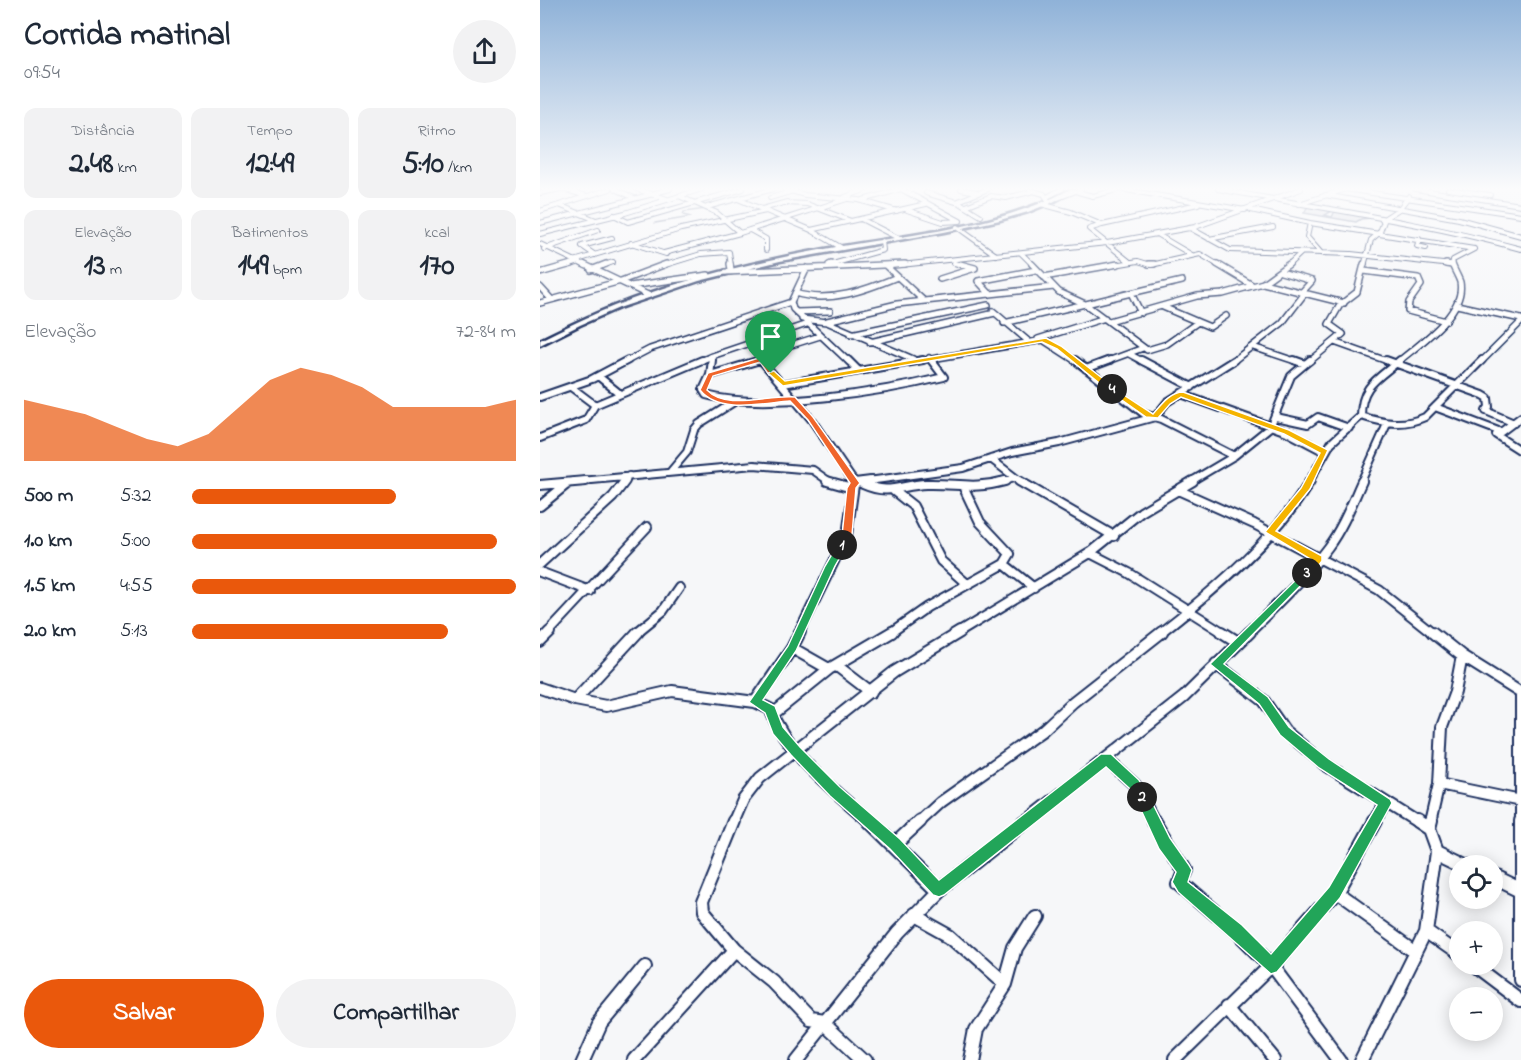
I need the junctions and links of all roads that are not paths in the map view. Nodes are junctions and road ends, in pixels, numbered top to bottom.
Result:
1 (574, 238) edge
2 (610, 238) edge
3 (613, 238) edge
4 (652, 238) edge
5 (719, 238) edge
6 (765, 238) edge
7 (825, 238) edge
8 (896, 238) edge
9 (975, 238) edge
10 (1101, 238) edge
11 (1136, 238) edge
12 (1164, 238) edge
13 (1307, 238) edge
14 (1372, 238) edge
15 (1416, 238) edge
16 (1483, 238) edge
17 (1209, 239) edge
18 (1419, 239) junction
19 (882, 241) junction
20 (1107, 243) junction
21 (540, 244) edge
22 (630, 244) junction
23 (547, 248) junction
24 (842, 248) junction
25 (1426, 248) dead end
26 (1521, 249) edge
27 (540, 250) edge
28 (766, 250) dead end
29 (664, 253) junction
30 (1021, 253) junction
31 (1300, 253) junction
32 (1321, 253) junction
33 (594, 255) junction
34 (996, 255) junction
35 (1192, 255) junction
36 (1367, 255) junction
37 (973, 258) junction
38 (678, 261) junction
39 (575, 262) junction
40 (933, 262) junction
41 (1130, 262) junction
42 (963, 263) junction
43 (1452, 265) junction
44 (886, 266) junction
45 (807, 268) junction
46 (819, 268) junction
47 (731, 269) junction
48 (591, 270) junction
49 (1036, 270) junction
50 (1364, 271) junction
51 (721, 272) junction
52 (1281, 272) junction
53 (540, 273) edge
54 (708, 275) junction
55 (897, 277) junction
56 (1044, 277) junction
57 (940, 279) dead end
58 (619, 281) junction
59 (1182, 281) dead end
60 (1263, 283) junction
61 (1252, 285) junction
62 (629, 286) junction
63 (540, 287) edge
64 (1054, 287) junction
65 (1303, 292) junction
66 (795, 293) junction
67 (1131, 293) junction
68 (990, 294) junction
69 (648, 295) junction
70 (978, 296) junction
71 (820, 297) junction
72 (551, 299) junction
73 (924, 301) junction
74 (791, 302) junction
75 (540, 303) edge
76 (1344, 303) junction
77 (1085, 304) junction
78 (988, 305) junction
79 (1458, 305) junction
80 (1163, 308) junction
81 (830, 311) dead end
82 (796, 312) junction
83 (1141, 312) junction
84 (995, 313) junction
85 (1226, 316) dead end
86 (802, 318) junction
87 (1107, 319) junction
88 (1521, 320) edge
89 (827, 321) junction
90 (1446, 321) junction
91 (1198, 322) junction
92 (1004, 323) junction
93 (807, 324) junction
94 (851, 334) junction
95 (820, 336) junction
96 (1036, 340) junction
97 (1028, 341) junction
98 (870, 342) junction
99 (1334, 342) junction
100 (540, 343) edge
101 (1253, 347) junction
102 (1143, 348) junction
103 (1129, 354) junction
104 (711, 356) junction
105 (929, 358) junction
106 (761, 360) junction
107 (918, 360) junction
108 (1396, 363) junction
109 (1305, 364) junction
110 (1086, 369) junction
111 (858, 370) junction
112 (710, 375) junction
113 (598, 376) junction
114 (783, 384) junction
115 (1454, 386) junction
116 (571, 387) junction
117 (1192, 387) junction
118 (619, 393) junction
119 (1181, 394) junction
120 (540, 397) edge
121 (792, 399) junction
122 (735, 402) junction
123 (595, 405) junction
124 (1435, 407) junction
125 (1361, 416) junction
126 (1155, 417) junction
127 (1275, 417) junction
128 (1521, 417) edge
129 (1514, 423) junction
130 (1387, 424) junction
131 (1270, 427) junction
132 (1349, 428) junction
133 (1501, 432) junction
134 (540, 438) edge
135 (1521, 451) edge
136 (1325, 452) junction
137 (1234, 456) junction
138 (991, 459) junction
139 (671, 471) junction
140 (629, 476) junction
141 (1014, 478) junction
142 (568, 484) junction
143 (540, 485) edge
144 (857, 485) junction
145 (963, 486) junction
146 (1178, 490) junction
147 (894, 491) junction
148 (540, 506) edge
149 (647, 527) dead end
150 (1270, 532) junction
151 (1114, 536) junction
152 (1090, 554) junction
153 (1319, 559) junction
154 (540, 564) edge
155 (1004, 564) junction
156 (540, 572) edge
157 (967, 584) junction
158 (679, 588) dead end
159 (1034, 588) junction
160 (590, 591) junction
161 (1188, 610) junction
162 (540, 642) edge
163 (1238, 642) junction
164 (792, 648) junction
165 (1462, 656) junction
166 (1216, 664) junction
167 (833, 667) junction
168 (540, 688) edge
169 (871, 692) junction
170 (574, 700) junction
171 (755, 702) junction
172 (773, 714) junction
173 (796, 751) junction
174 (1106, 759) junction
175 (1439, 784) junction
176 (1520, 801) edge
177 (1385, 803) junction
178 (1429, 829) junction
179 (895, 844) junction
180 (1437, 851) junction
181 (1449, 857) edge
182 (1503, 882) edge
183 (939, 890) junction
184 (1521, 891) edge
185 (1335, 892) junction
186 (914, 915) junction
187 (1035, 916) dead end
188 (1426, 931) junction
189 (1449, 947) edge
190 (734, 950) junction
191 (1416, 951) junction
192 (645, 966) dead end
193 (1271, 966) junction
194 (1487, 975) edge
195 (1521, 980) edge
196 (1005, 984) junction
197 (1521, 1001) edge
198 (1229, 1005) junction
199 (825, 1023) junction
200 (1182, 1057) edge
201 (582, 1060) edge
202 (634, 1060) edge
203 (796, 1060) edge
204 (864, 1060) edge
205 (970, 1060) edge
206 (1275, 1060) edge
207 (1341, 1060) edge
208 (1362, 1060) edge

1 - 23 street
2 - 33 street
3 - 22 street
4 - 22 street
5 - 29 street
6 - 28 street
7 - 24 street
8 - 19 main road
9 - 34 street
10 - 20 street
11 - 20 street
12 - 35 street
13 - 32 street
14 - 36 street
15 - 18 street
16 - 26 street
17 - 31 street
18 - 25 street
18 - 43 street
19 - 24 main road
19 - 46 street
20 - 30 street
20 - 41 street
21 - 23 street
22 - 29 street
22 - 33 street
23 - 27 street
23 - 39 street
24 - 47 main road
29 - 38 street
30 - 34 street
30 - 49 street
31 - 32 street
31 - 52 street
32 - 36 street
33 - 39 street
33 - 48 street
34 - 37 street
35 - 41 street
35 - 61 street
36 - 43 street
36 - 50 street
37 - 40 street
37 - 42 street
38 - 47 street
38 - 58 street
39 - 48 street
39 - 53 street
40 - 42 street
40 - 44 street
41 - 56 street
42 - 57 street
43 - 79 street
44 - 46 street
44 - 55 street
45 - 46 street
45 - 51 street
45 - 66 street
47 - 51 main road
48 - 58 street
49 - 56 street
49 - 68 street
50 - 76 street
50 - 90 street
51 - 54 main road
52 - 60 street
52 - 65 street
54 - 62 street
54 - 69 main road
55 - 71 street
55 - 73 street
56 - 64 street
58 - 62 street
58 - 72 street
59 - 67 street
60 - 61 street
60 - 65 street
61 - 80 street
62 - 69 street
63 - 72 street
64 - 68 street
64 - 77 street
65 - 76 street
65 - 101 street
66 - 71 street
66 - 74 street
67 - 77 street
67 - 83 street
68 - 70 street
69 - 100 main road
70 - 73 street
70 - 78 street
71 - 82 street
72 - 75 street
73 - 89 street
74 - 82 street
74 - 113 street
76 - 99 street
77 - 87 street
77 - 92 street
78 - 84 street
78 - 94 street
79 - 88 street
79 - 90 street
80 - 83 street
80 - 91 street
81 - 82 street
82 - 86 street
83 - 87 street
84 - 92 street
84 - 98 street
85 - 91 street
86 - 89 street
86 - 93 street
87 - 96 street
87 - 102 street
88 - 115 street
89 - 94 street
90 - 108 street
91 - 102 street
92 - 97 street
93 - 95 street
93 - 104 street
94 - 98 street
95 - 106 street
95 - 111 street
96 - 97 street
96 - 110 street
97 - 105 street
98 - 107 street
99 - 108 street
99 - 109 street
101 - 109 street
101 - 117 street
102 - 103 street
103 - 110 street
103 - 117 street
104 - 112 street
104 - 118 street
105 - 107 street
105 - 121 street
106 - 112 street
106 - 114 street
107 - 111 street
108 - 115 street
108 - 125 street
109 - 127 street
110 - 126 street
111 - 114 street
112 - 122 street
113 - 116 street
113 - 118 street
114 - 121 street
115 - 124 street
115 - 129 street
116 - 120 street
116 - 123 street
117 - 119 street
118 - 123 street
119 - 126 street
119 - 131 street
121 - 122 street
121 - 144 street
122 - 139 street
123 - 134 street
124 - 130 street
124 - 133 street
125 - 130 street
125 - 132 street
126 - 137 street
126 - 138 street
127 - 131 street
127 - 132 street
128 - 129 street
129 - 133 street
130 - 153 street
131 - 136 street
131 - 137 street
132 - 136 street
133 - 135 street
136 - 150 street
137 - 146 street
138 - 141 street
138 - 144 street
139 - 140 street
139 - 144 street
140 - 142 street
140 - 154 street
141 - 145 street
141 - 151 street
142 - 143 street
142 - 148 street
144 - 147 street
144 - 164 street
145 - 147 street
145 - 155 street
146 - 150 street
146 - 151 street
147 - 157 street
149 - 160 street
150 - 153 street
150 - 161 street
151 - 152 street
152 - 159 street
152 - 161 street
153 - 163 street
153 - 165 street
155 - 157 street
155 - 159 street
156 - 160 street
157 - 167 street
158 - 170 street
159 - 169 street
160 - 162 street
161 - 163 street
161 - 179 street
163 - 166 street
164 - 167 street
164 - 171 street
165 - 175 street
165 - 176 street
166 - 174 street
166 - 177 street
167 - 169 street
167 - 172 street
168 - 170 street
169 - 173 street
170 - 171 street
171 - 172 street
172 - 173 street
173 - 179 street
173 - 190 street
174 - 183 street
174 - 193 street
175 - 176 street
175 - 178 street
176 - 184 street
177 - 178 street
177 - 185 street
178 - 180 street
179 - 183 street
180 - 181 street
180 - 188 street
182 - 184 street
183 - 186 street
184 - 195 street
185 - 191 street
185 - 193 street
186 - 196 street
186 - 199 street
187 - 196 street
188 - 189 street
188 - 191 street
190 - 199 street
190 - 202 street
191 - 208 street
192 - 201 street
193 - 198 street
193 - 207 street
194 - 197 street
196 - 205 street
198 - 200 street
198 - 206 street
199 - 203 street
199 - 204 street

